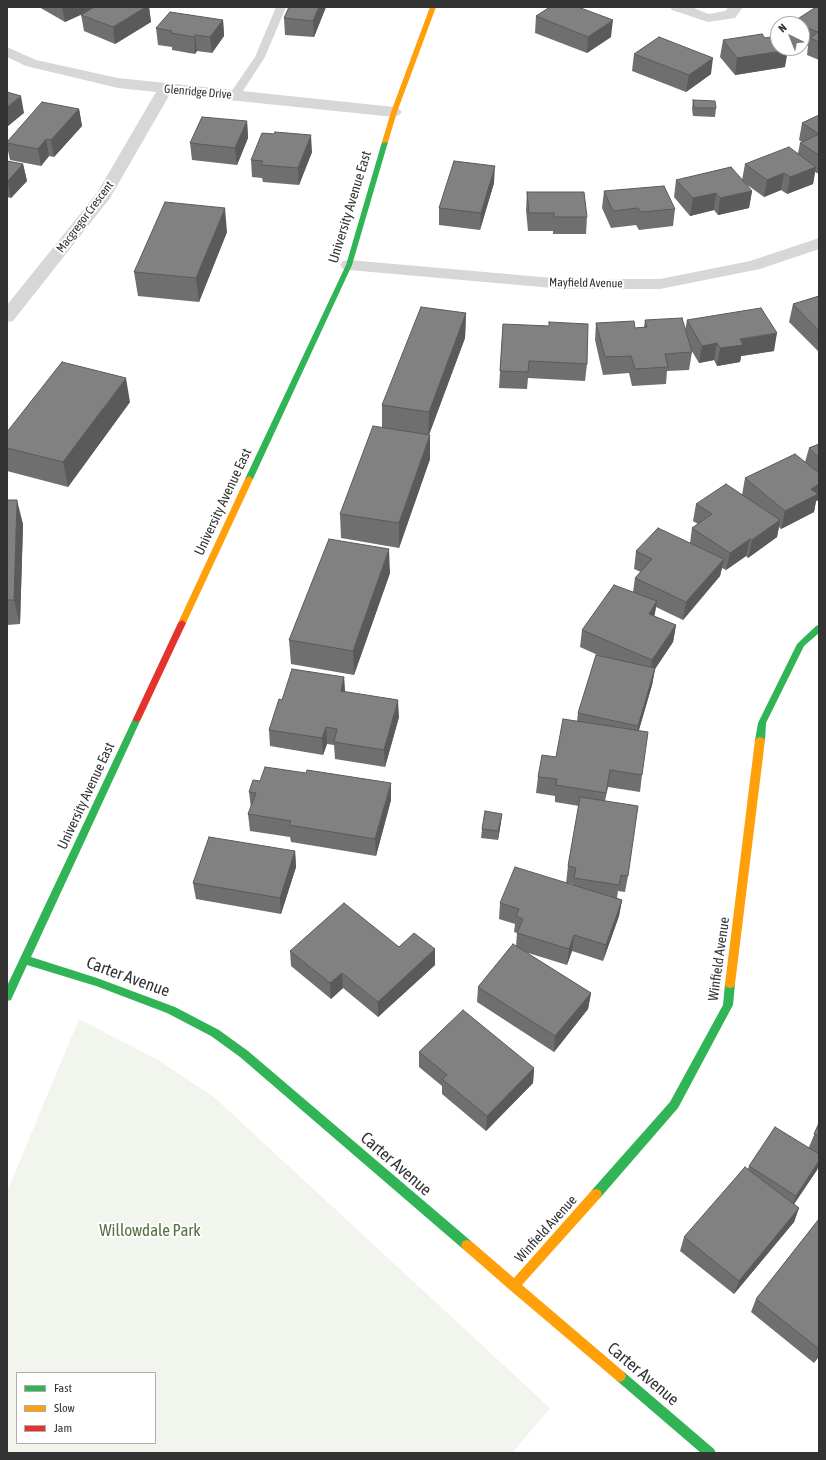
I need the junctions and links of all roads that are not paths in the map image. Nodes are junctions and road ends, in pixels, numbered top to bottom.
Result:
1 (281, 7) edge
2 (433, 7) edge
3 (677, 7) edge
4 (736, 7) edge
5 (7, 51) edge
6 (165, 89) junction
7 (235, 96) junction
8 (394, 112) junction
9 (819, 243) edge
10 (349, 265) junction
11 (7, 317) edge
12 (819, 628) edge
13 (25, 960) junction
14 (7, 997) edge
15 (514, 1286) junction
16 (710, 1453) edge

1 - 7 lane
2 - 8 main road, University Avenue East
3 - 4 street
5 - 6 street, Glenridge Drive
6 - 7 street, Glenridge Drive
6 - 11 street, Macgregor Crescent
7 - 8 street, Glenridge Drive
8 - 10 main road, University Avenue East
9 - 10 street, Mayfield Avenue
10 - 13 main road, University Avenue East
12 - 15 main road, Winfield Avenue
13 - 14 main road, University Avenue East
13 - 15 main road, Carter Avenue
15 - 16 main road, Carter Avenue

